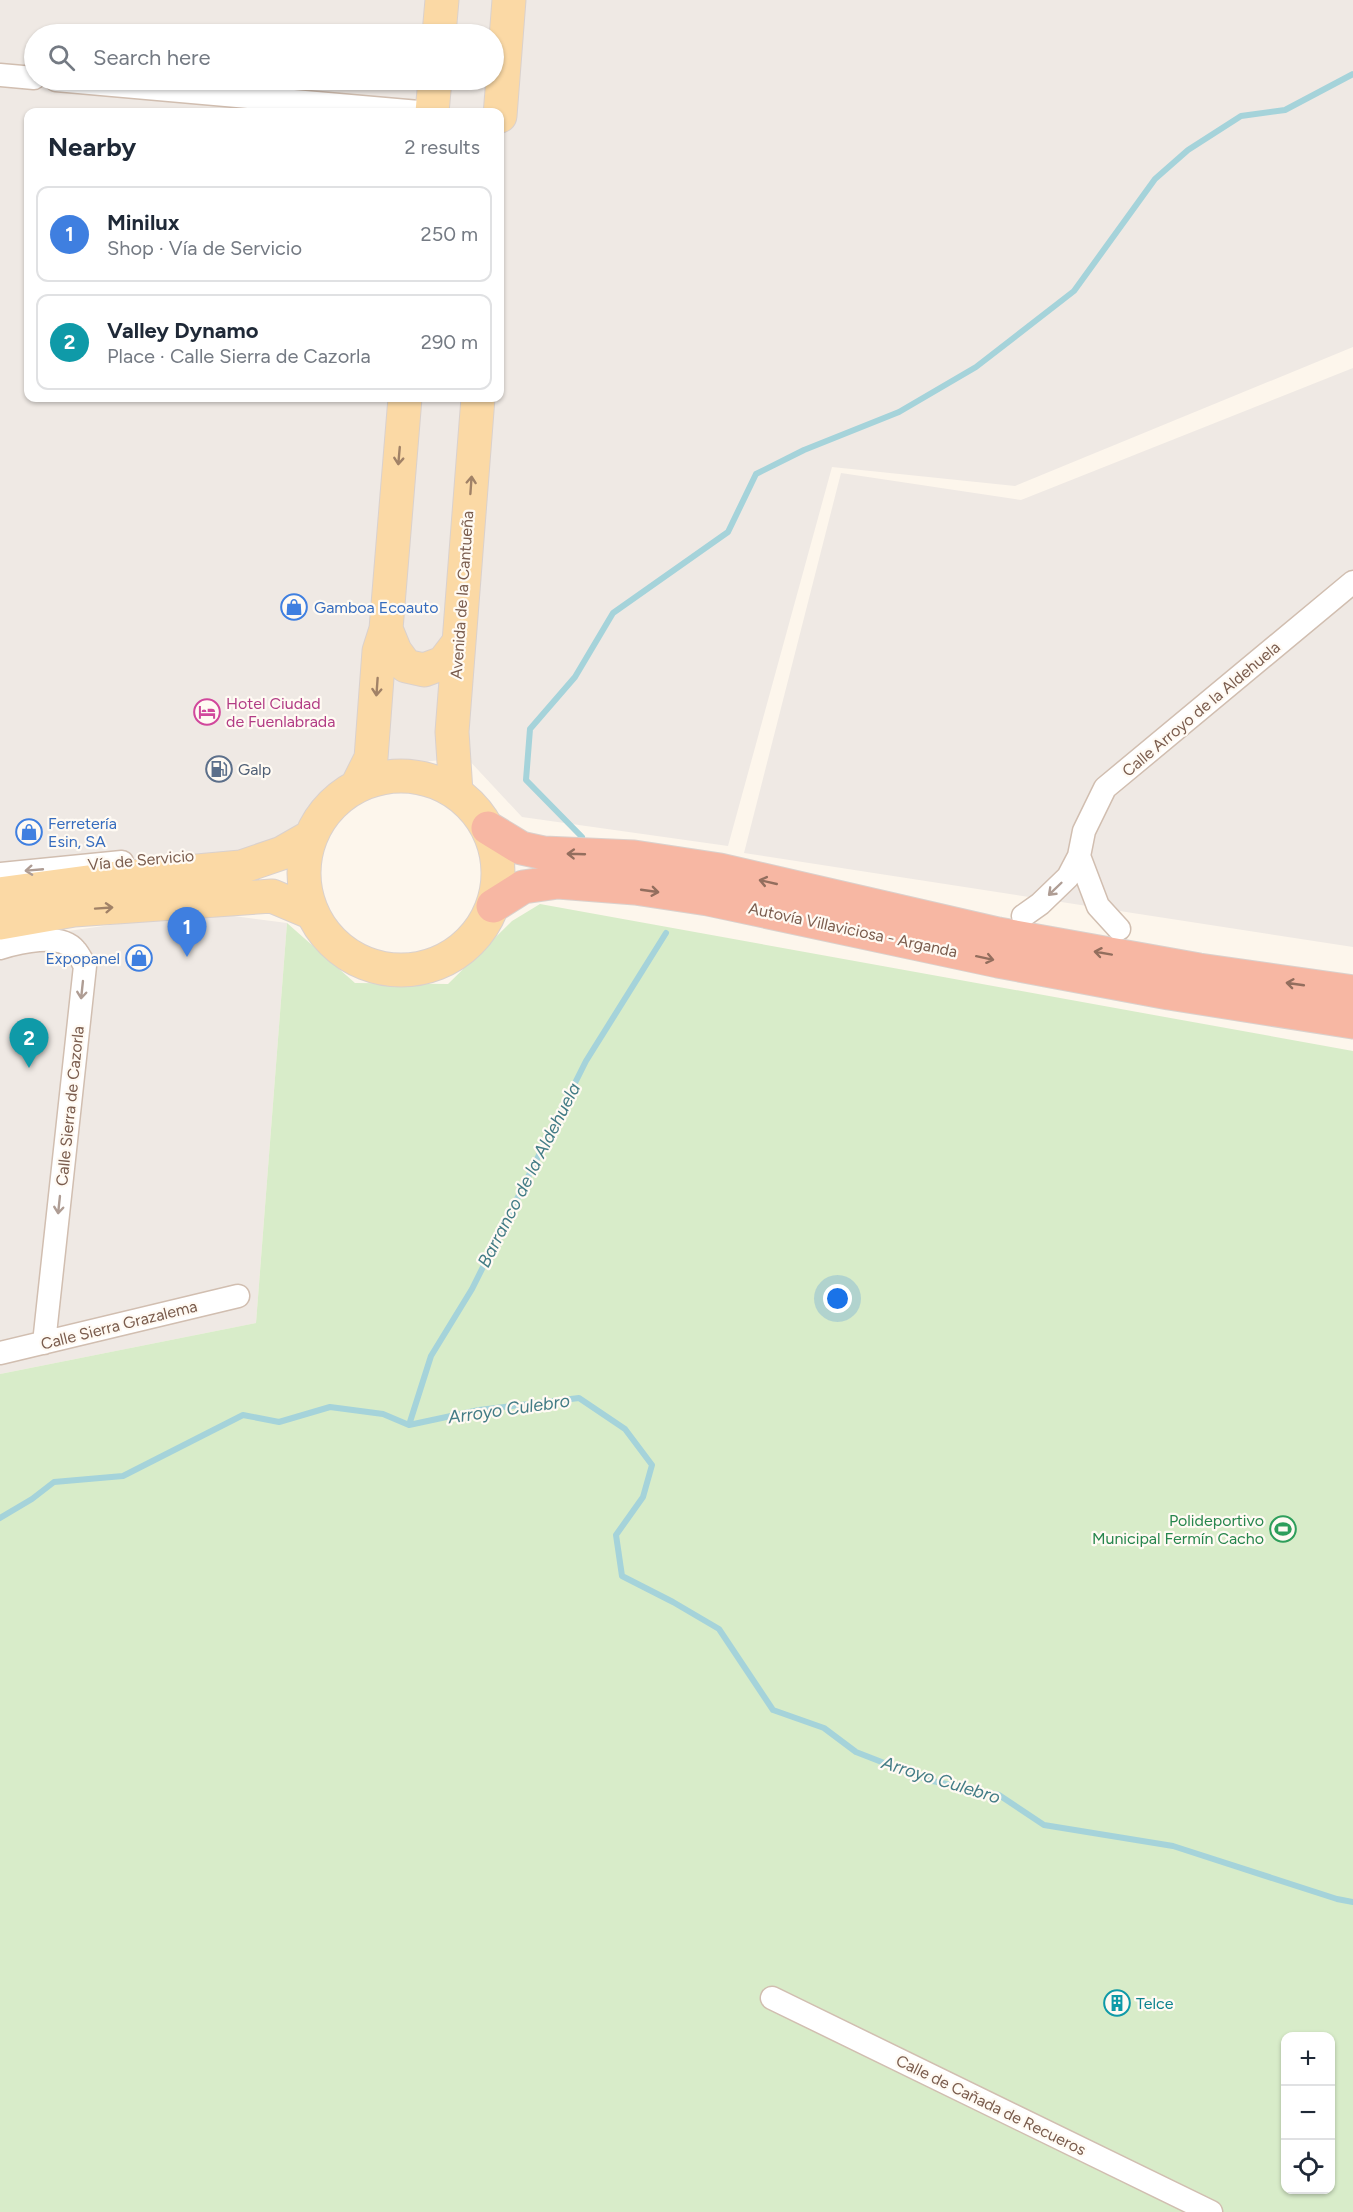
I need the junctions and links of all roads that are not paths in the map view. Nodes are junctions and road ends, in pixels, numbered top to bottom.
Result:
1 (442, 0) edge
2 (508, 0) edge
3 (440, 24) edge
4 (504, 58) edge
5 (0, 75) edge
6 (24, 77) edge
7 (169, 90) edge
8 (434, 90) edge
9 (502, 90) edge
10 (373, 108) edge
11 (432, 108) edge
12 (501, 108) edge
13 (405, 402) edge
14 (478, 402) edge
15 (1353, 582) edge
16 (386, 629) junction
17 (459, 642) junction
18 (357, 786) junction
19 (456, 792) junction
20 (488, 828) junction
21 (310, 837) junction
22 (282, 853) junction
23 (1079, 856) junction
24 (0, 874) edge
25 (809, 891) junction
26 (0, 894) edge
27 (494, 906) junction
28 (310, 912) junction
29 (1023, 916) joint
30 (0, 923) edge
31 (1119, 929) dead end
32 (0, 948) edge
33 (1353, 992) edge
34 (1353, 1022) edge
35 (238, 1296) dead end
36 (44, 1343) junction
37 (0, 1353) edge
38 (772, 1998) dead end
39 (1210, 2212) edge

1 - 3 main road
2 - 4 main road
5 - 6 street
7 - 10 street
8 - 11 main road
9 - 12 main road
13 -> 16 main road
17 -> 14 main road, Avenida de la Cantueña
15 - 23 street, Calle Arroyo de la Aldehuela
16 - 17 main road
16 -> 18 main road
17 - 19 main road, Avenida de la Cantueña
18 - 19 main road
18 - 21 main road
19 - 20 main road
25 -> 20 highway
20 - 27 main road
21 - 22 main road
21 - 28 main road
22 -> 24 street, Vía de Servicio
22 - 26 main road
23 -> 29 street, Calle Arroyo de la Aldehuela
23 - 31 street
25 - 29 highway
33 -> 25 highway
27 - 28 main road
27 -> 34 highway, Autovía Villaviciosa - Arganda
30 -> 28 main road
32 -> 36 street, Calle Sierra de Cazorla
35 - 36 street, Calle Sierra Grazalema
36 - 37 street, Calle Sierra Grazalema
38 - 39 street, Calle de Cañada de Recueros

